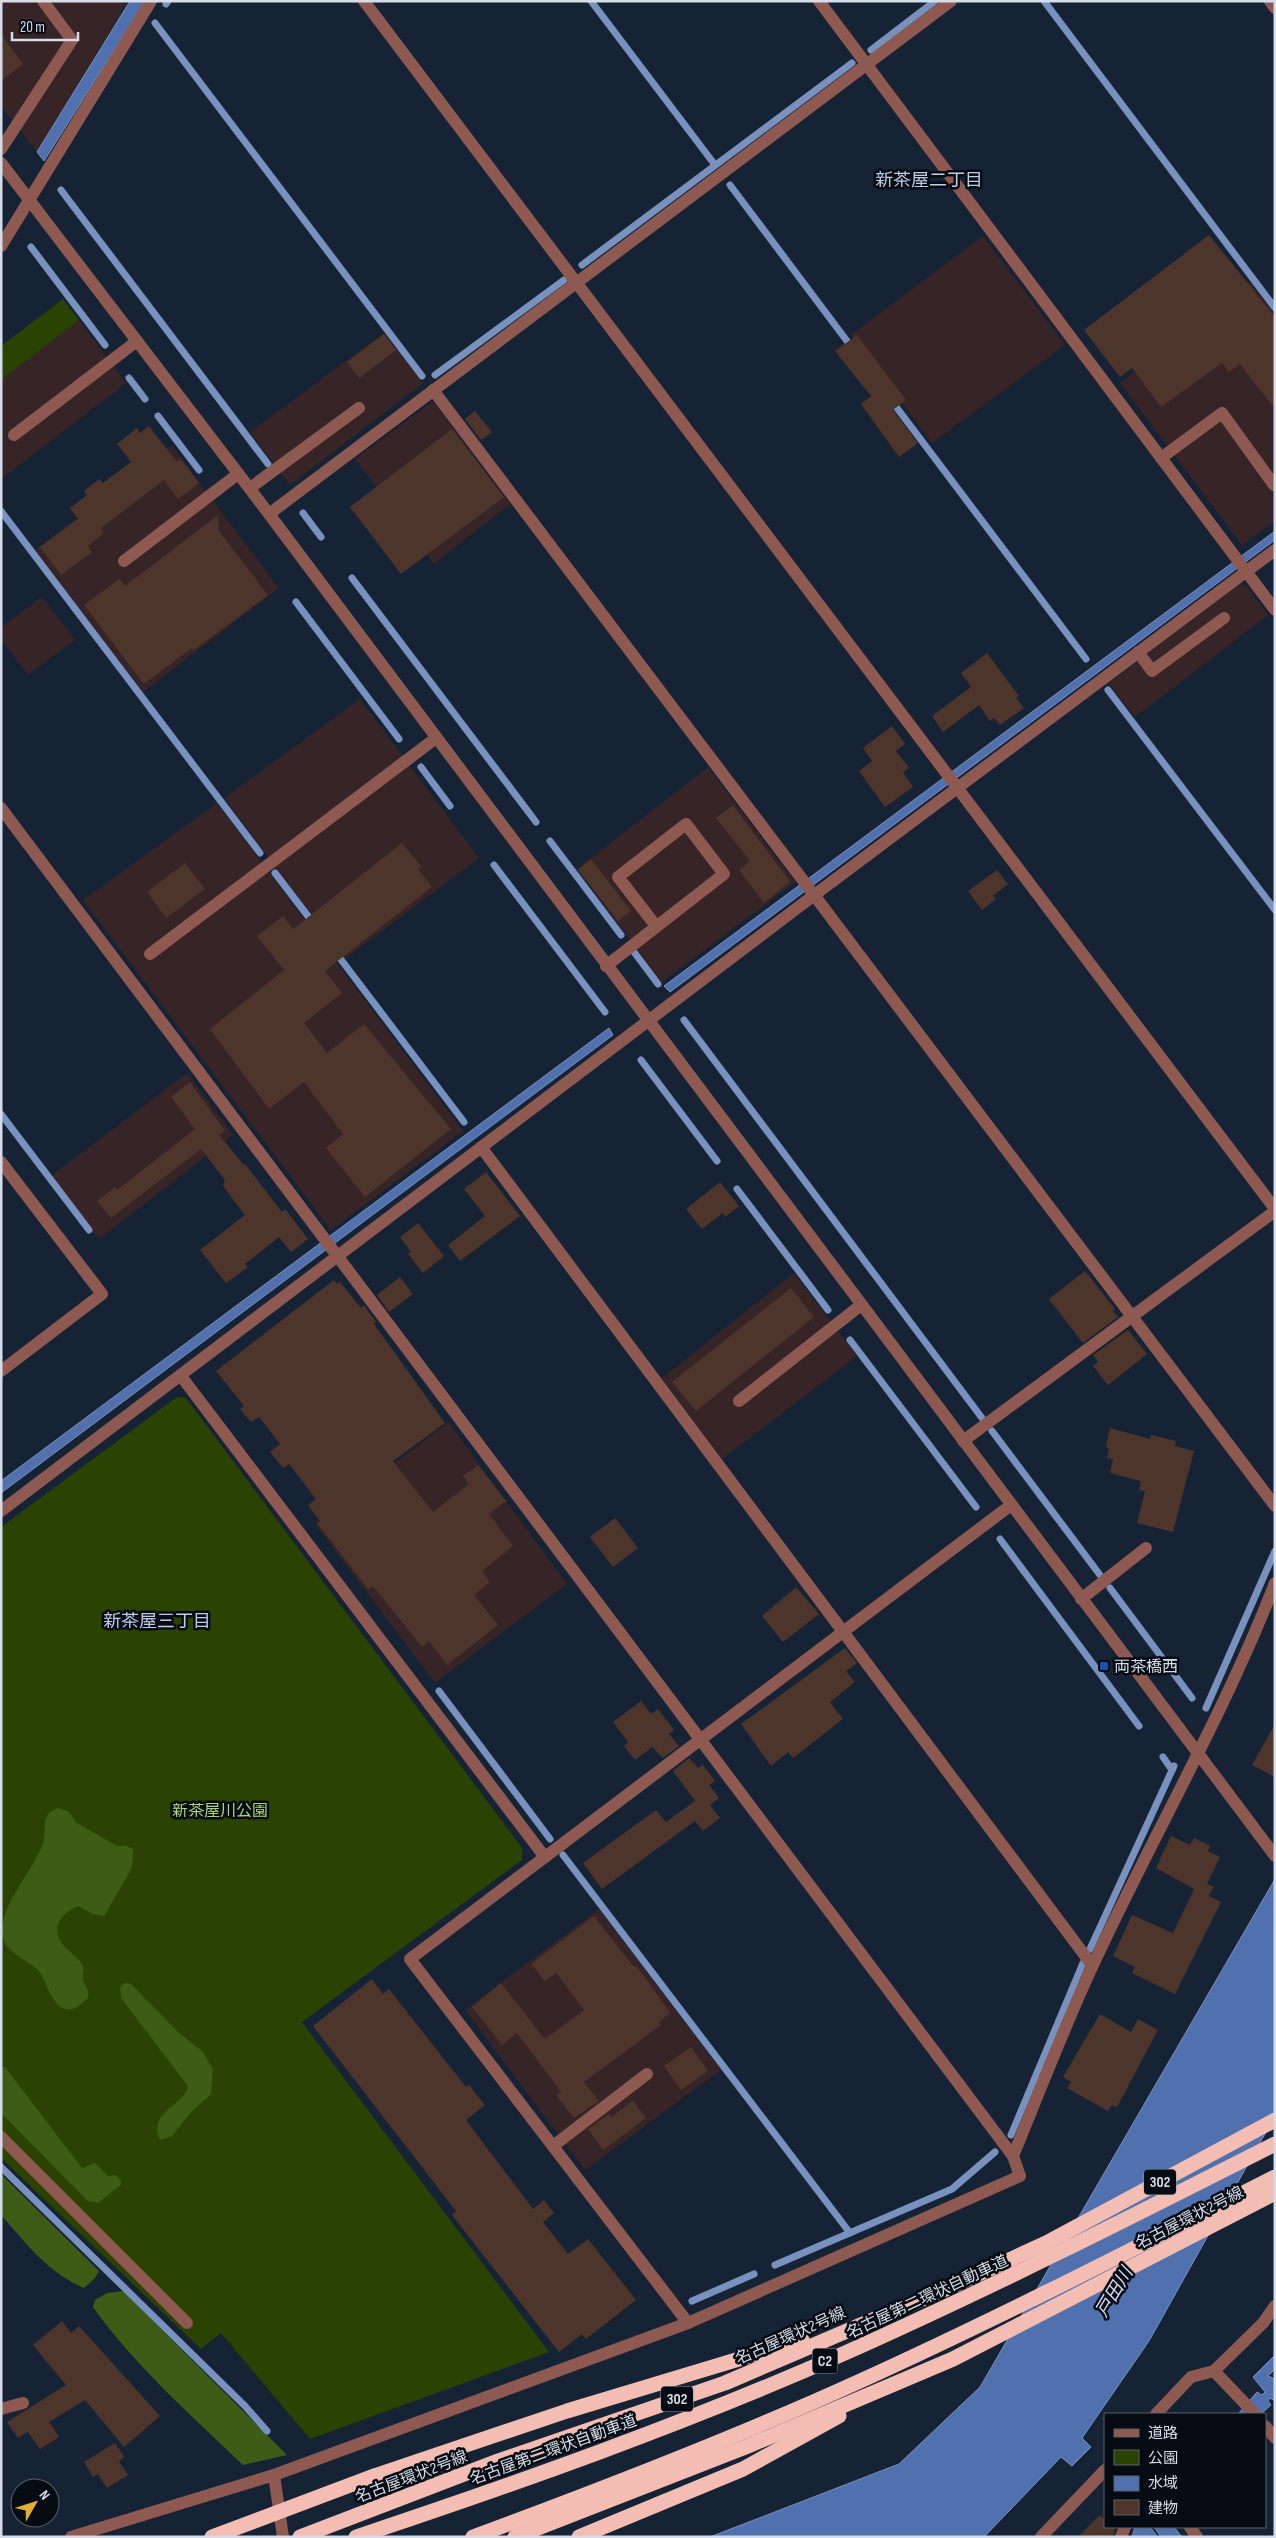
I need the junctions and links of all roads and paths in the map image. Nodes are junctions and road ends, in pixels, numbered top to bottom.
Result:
1 (43, 1) edge
2 (151, 1) edge
3 (364, 1) edge
4 (819, 1) edge
5 (951, 1) edge
6 (1270, 1) edge
7 (1275, 8) edge
8 (867, 65) junction
9 (1, 150) edge
10 (1, 163) edge
11 (30, 200) junction
12 (1, 246) edge
13 (576, 282) junction
14 (138, 341) junction
15 (433, 390) junction
16 (359, 408) dead end
17 (14, 435) dead end
18 (1161, 458) junction
19 (238, 474) junction
20 (1274, 485) edge
21 (250, 488) junction
22 (269, 514) junction
23 (1275, 550) edge
24 (124, 561) dead end
25 (1244, 569) junction
26 (1275, 610) edge
27 (1224, 618) dead end
28 (1138, 652) junction
29 (436, 738) junction
30 (955, 785) junction
31 (1, 808) edge
32 (808, 889) junction
33 (656, 926) junction
34 (150, 954) dead end
35 (606, 966) junction
36 (647, 1022) junction
37 (481, 1148) junction
38 (1, 1162) edge
39 (1275, 1210) edge
40 (336, 1254) junction
41 (861, 1305) junction
42 (1132, 1317) junction
43 (1, 1371) edge
44 (182, 1376) junction
45 (739, 1401) dead end
46 (963, 1441) junction
47 (1011, 1505) junction
48 (1275, 1506) edge
49 (1, 1511) edge
50 (1146, 1548) dead end
51 (1275, 1584) edge
52 (1081, 1599) junction
53 (843, 1631) junction
54 (698, 1739) junction
55 (1198, 1755) junction
56 (1271, 1851) edge
57 (544, 1856) junction
58 (1092, 1965) junction
59 (647, 2074) dead end
60 (1275, 2120) edge
61 (1, 2137) edge
62 (1275, 2144) edge
63 (553, 2146) junction
64 (1012, 2156) junction
65 (1275, 2177) edge
66 (1275, 2193) edge
67 (1275, 2306) edge
68 (871, 2319) junction
69 (688, 2323) junction
70 (187, 2324) dead end
71 (1214, 2371) junction
72 (908, 2378) junction
73 (22, 2403) dead end
74 (1, 2409) edge
75 (1157, 2413) edge
76 (1254, 2413) edge
77 (274, 2475) junction
78 (1103, 2475) edge
79 (306, 2536) edge
80 (71, 2537) edge
81 (212, 2537) edge
82 (283, 2537) edge
83 (356, 2537) edge
84 (473, 2537) edge
85 (515, 2537) edge
86 (579, 2537) edge
87 (1041, 2537) edge

1 - 9 street
2 - 11 street
3 - 13 street
4 - 8 street
5 - 8 street
6 - 7 street
8 - 13 street
8 - 18 street
10 - 11 street
11 - 12 street
11 - 14 street
13 - 15 street
13 - 30 street
14 - 17 street
14 - 19 street
15 - 22 street
15 - 32 street
16 - 21 street
18 - 20 street
18 - 25 street
19 - 21 street
19 - 24 street
21 - 22 street
22 - 29 street
23 - 25 street
25 - 26 street
25 - 28 street
27 - 28 street
28 - 30 street
29 - 34 street
29 - 35 street
30 - 32 street
30 - 39 street
31 - 40 street
32 - 36 street
32 - 42 street
33 - 33 street
33 - 35 street
35 - 36 street
36 - 37 street
36 - 41 street
37 - 40 street
37 - 53 street
38 - 43 street
39 - 42 street
40 - 44 street
40 - 54 street
41 - 45 street
41 - 46 street
42 - 46 street
42 - 48 street
44 - 49 street
44 - 57 street
46 - 47 street
47 - 52 street
47 - 53 street
50 - 52 street
51 - 55 street
52 - 55 street
53 - 54 street
53 - 58 street
54 - 57 street
54 - 64 street
55 - 56 street
55 - 58 street
57 - 63 street
58 - 64 street
59 - 63 street
60 - 68 highway, 名古屋環状2号線 / 302
61 - 70 street
62 - 83 highway, 名古屋第二環状自動車道 / C2
63 - 69 street
64 - 69 street
65 - 84 highway, C2
66 - 72 highway, 名古屋環状2号線
67 - 71 street
68 - 79 highway, 名古屋環状2号線 / 302
68 - 81 highway, bridge
69 - 77 street
71 - 75 street
71 - 76 street
72 - 85 highway, 名古屋環状2号線
72 - 86 highway
73 - 74 street
77 - 80 street
77 - 82 street
78 - 87 street

